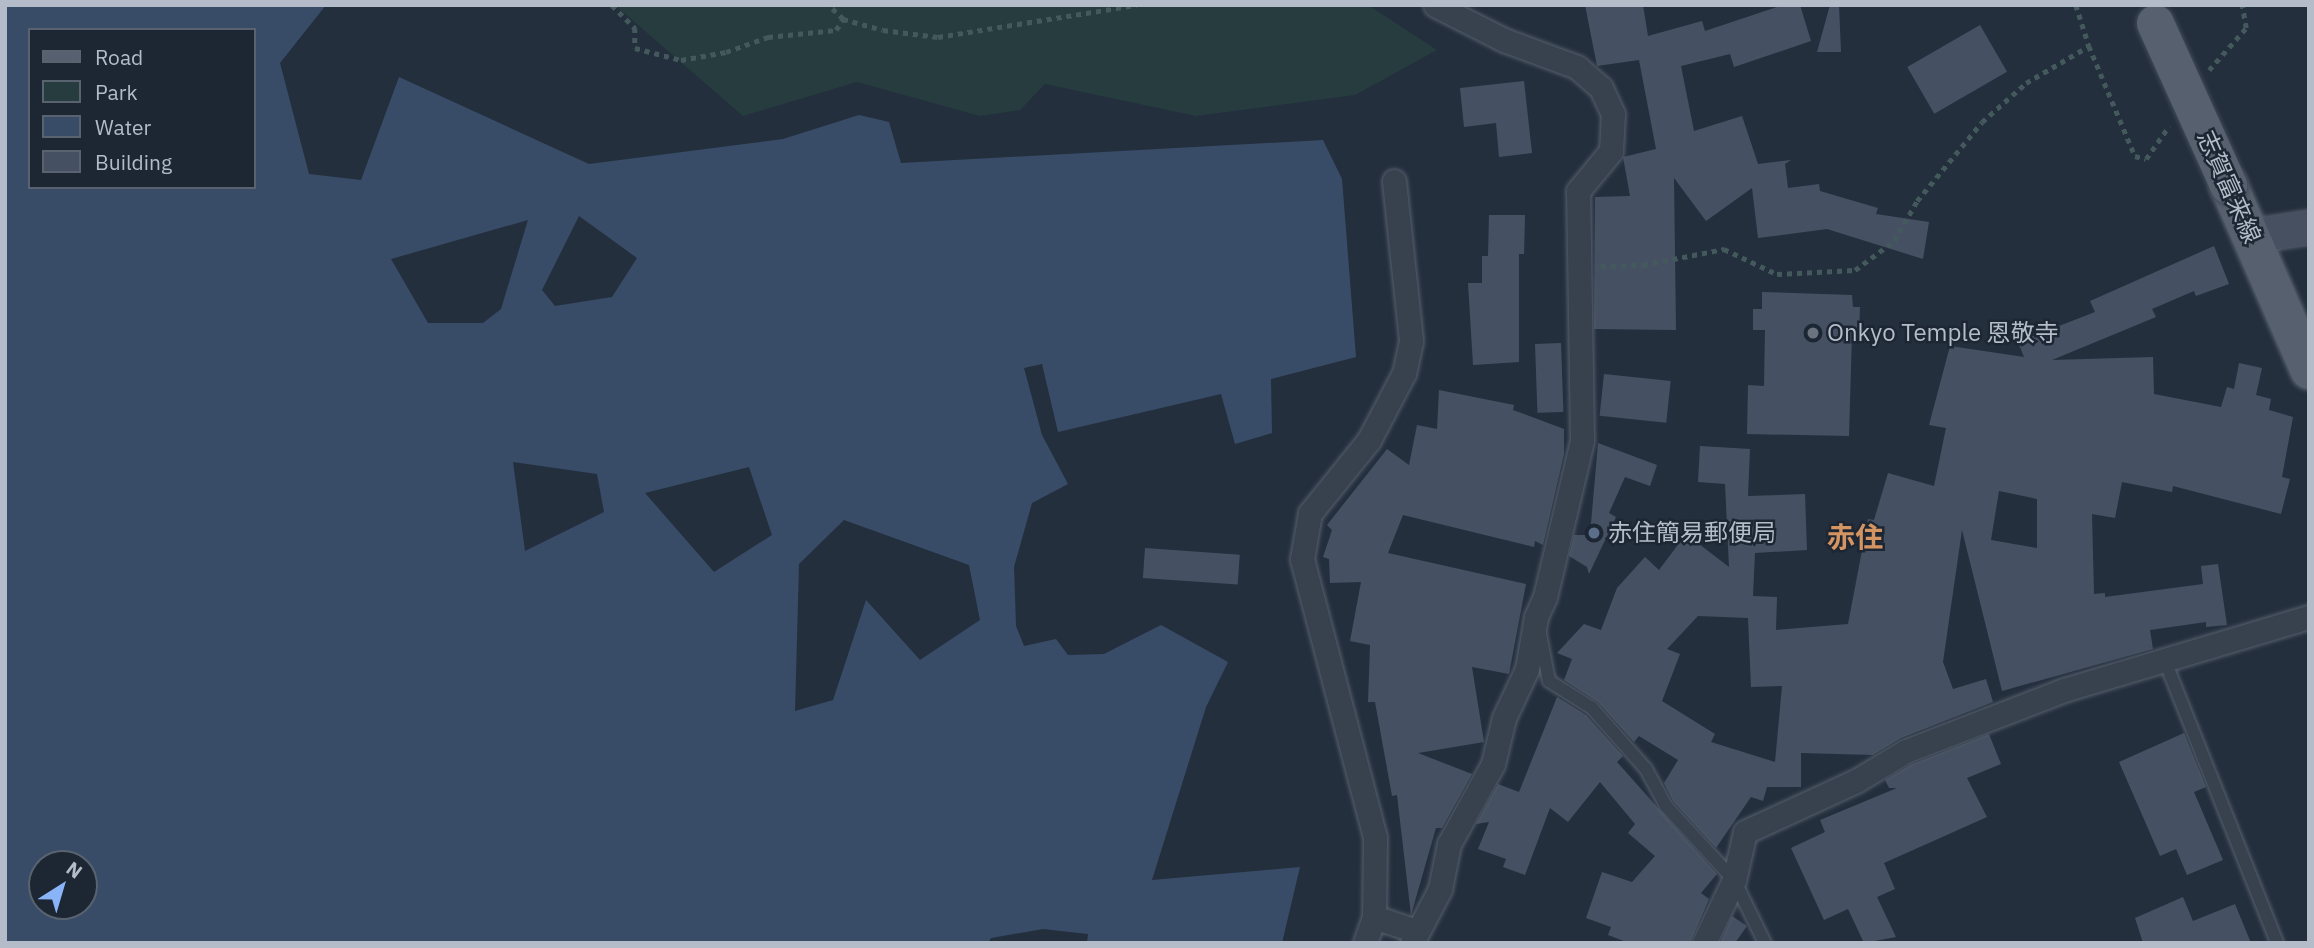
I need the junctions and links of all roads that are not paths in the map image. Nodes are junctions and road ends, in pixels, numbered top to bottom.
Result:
1 (1435, 5) edge
2 (2151, 14) edge
3 (1394, 181) dead end
4 (2309, 227) edge
5 (2250, 236) junction
6 (2309, 370) edge
7 (1536, 617) junction
8 (2309, 617) edge
9 (2165, 661) junction
10 (1734, 880) junction
11 (1374, 917) junction
12 (1414, 937) edge
13 (1365, 943) edge
14 (1704, 943) edge
15 (1765, 943) edge
16 (2277, 943) edge

1 - 7 street
2 - 5 main road, 志賀富来線, bridge
3 - 11 street
4 - 5 street
5 - 6 main road, 志賀富来線
7 - 10 lane
7 - 12 street
8 - 9 street
9 - 10 street
9 - 16 lane
10 - 14 street
10 - 15 lane
11 - 12 street
11 - 13 street

